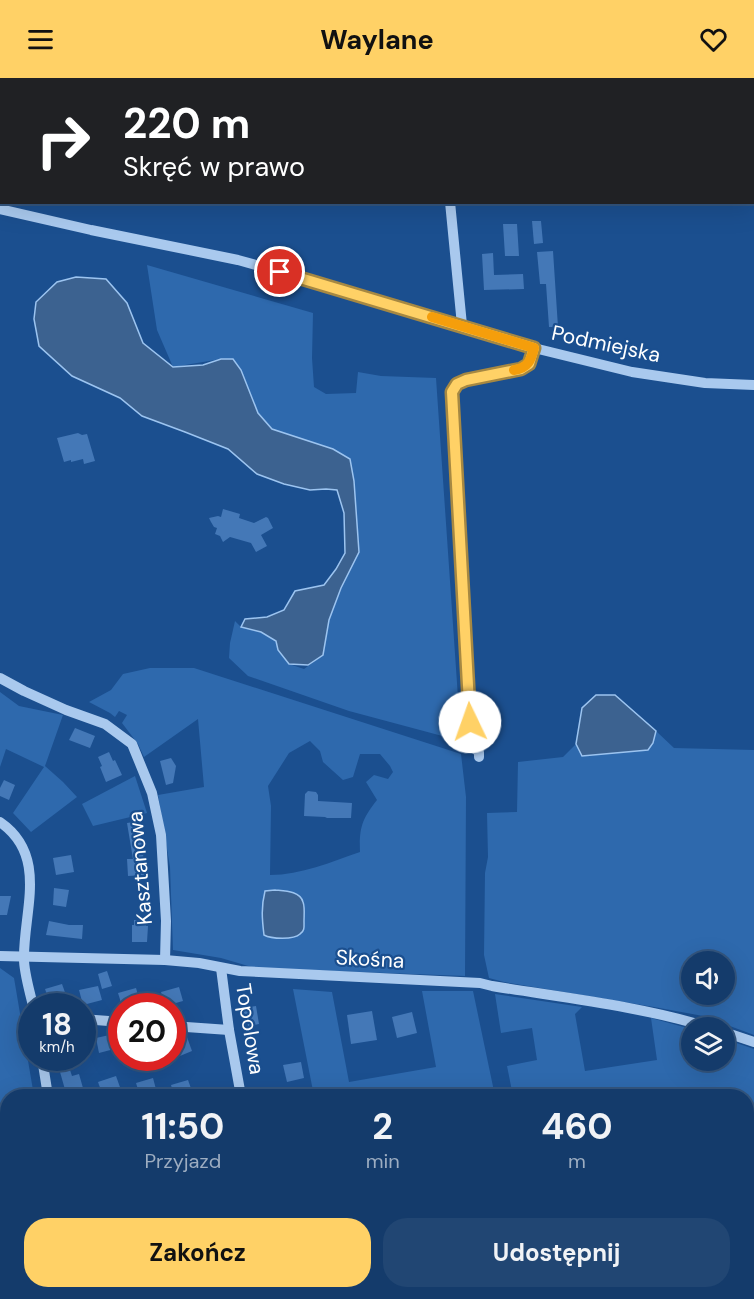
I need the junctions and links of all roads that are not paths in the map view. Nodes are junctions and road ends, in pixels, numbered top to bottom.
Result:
1 (450, 204) edge
2 (0, 208) edge
3 (462, 325) junction
4 (534, 348) junction
5 (754, 385) edge
6 (0, 678) edge
7 (479, 757) dead end
8 (0, 822) edge
9 (0, 956) edge
10 (23, 957) junction
11 (165, 960) junction
12 (221, 968) junction
13 (30, 993) edge
14 (681, 1019) edge
15 (186, 1027) edge
16 (229, 1030) junction
17 (735, 1036) edge
18 (754, 1042) edge
19 (44, 1071) edge
20 (47, 1089) edge
21 (240, 1089) edge

1 - 3 street
2 - 3 street, Podmiejska
3 - 4 street, Podmiejska
4 - 5 street, Podmiejska
4 - 7 street
6 - 11 street, Kasztanowa
8 - 10 street
9 - 10 street, Skośna
10 - 11 street, Skośna
10 - 13 street
11 - 12 street, Skośna
12 - 14 street, Skośna
12 - 16 street, Topolowa
15 - 16 street
16 - 21 street, Topolowa
17 - 18 street
19 - 20 street

